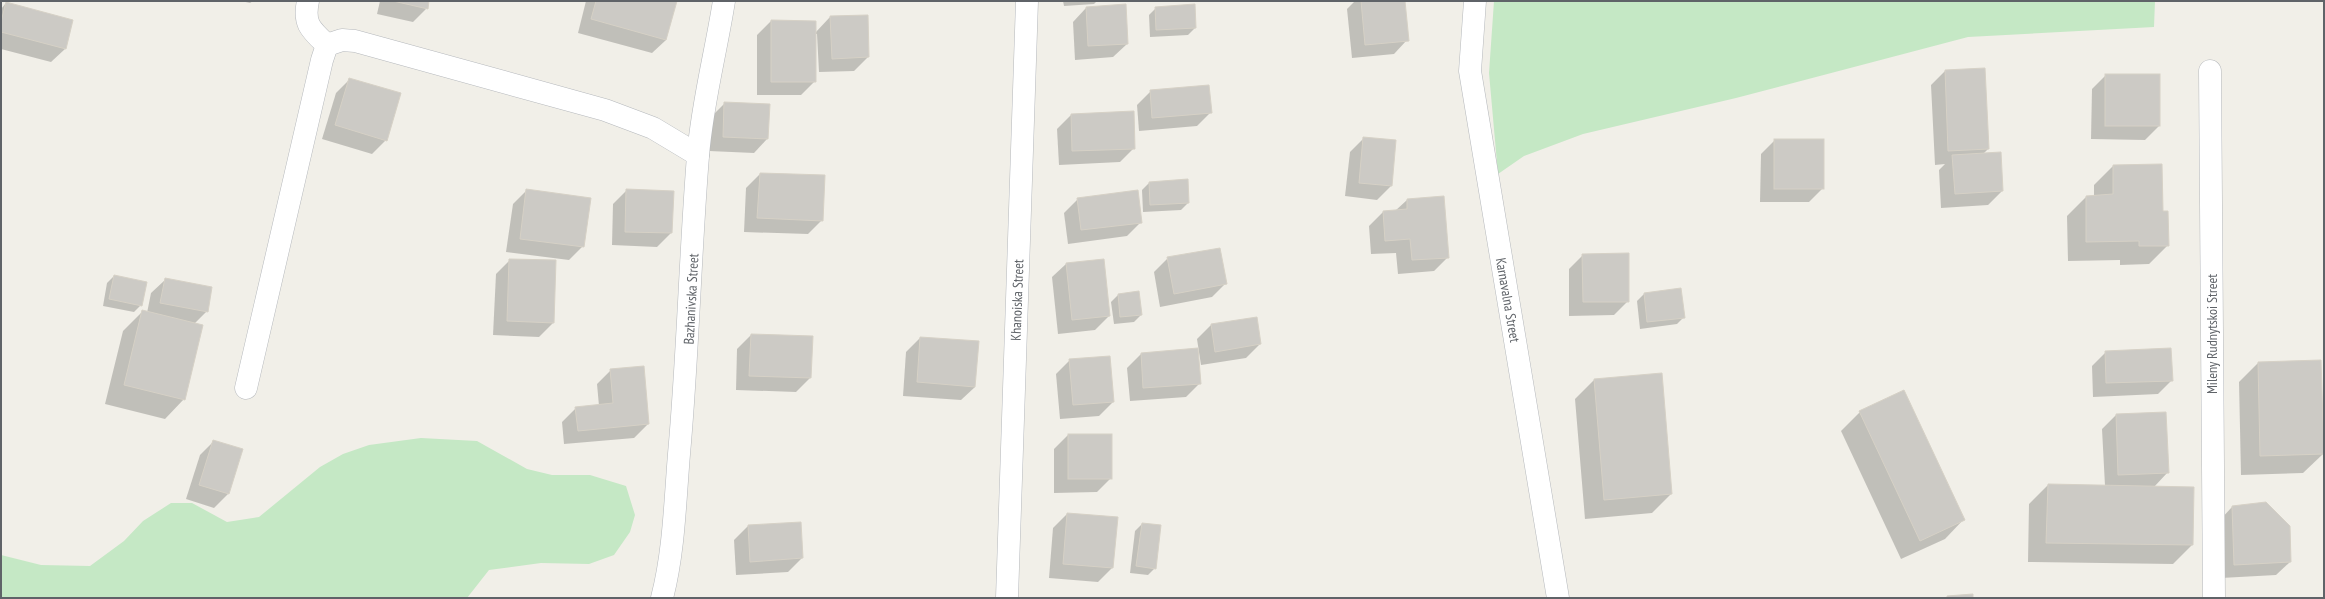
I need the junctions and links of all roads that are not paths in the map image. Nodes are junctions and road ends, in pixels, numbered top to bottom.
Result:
1 (308, 1) edge
2 (724, 1) edge
3 (1027, 1) edge
4 (1474, 1) edge
5 (327, 45) junction
6 (2210, 71) dead end
7 (698, 155) junction
8 (246, 388) dead end
9 (662, 598) edge
10 (1007, 598) edge
11 (1558, 598) edge
12 (2214, 598) edge

1 - 5 street
2 - 7 street, Bazhanivska Street
3 - 10 street, Khanoiska Street
4 - 11 street, Karnavalna Street
5 - 7 street
5 - 8 street
6 - 12 street, Mileny Rudnytskoi Street
7 - 9 street, Bazhanivska Street

